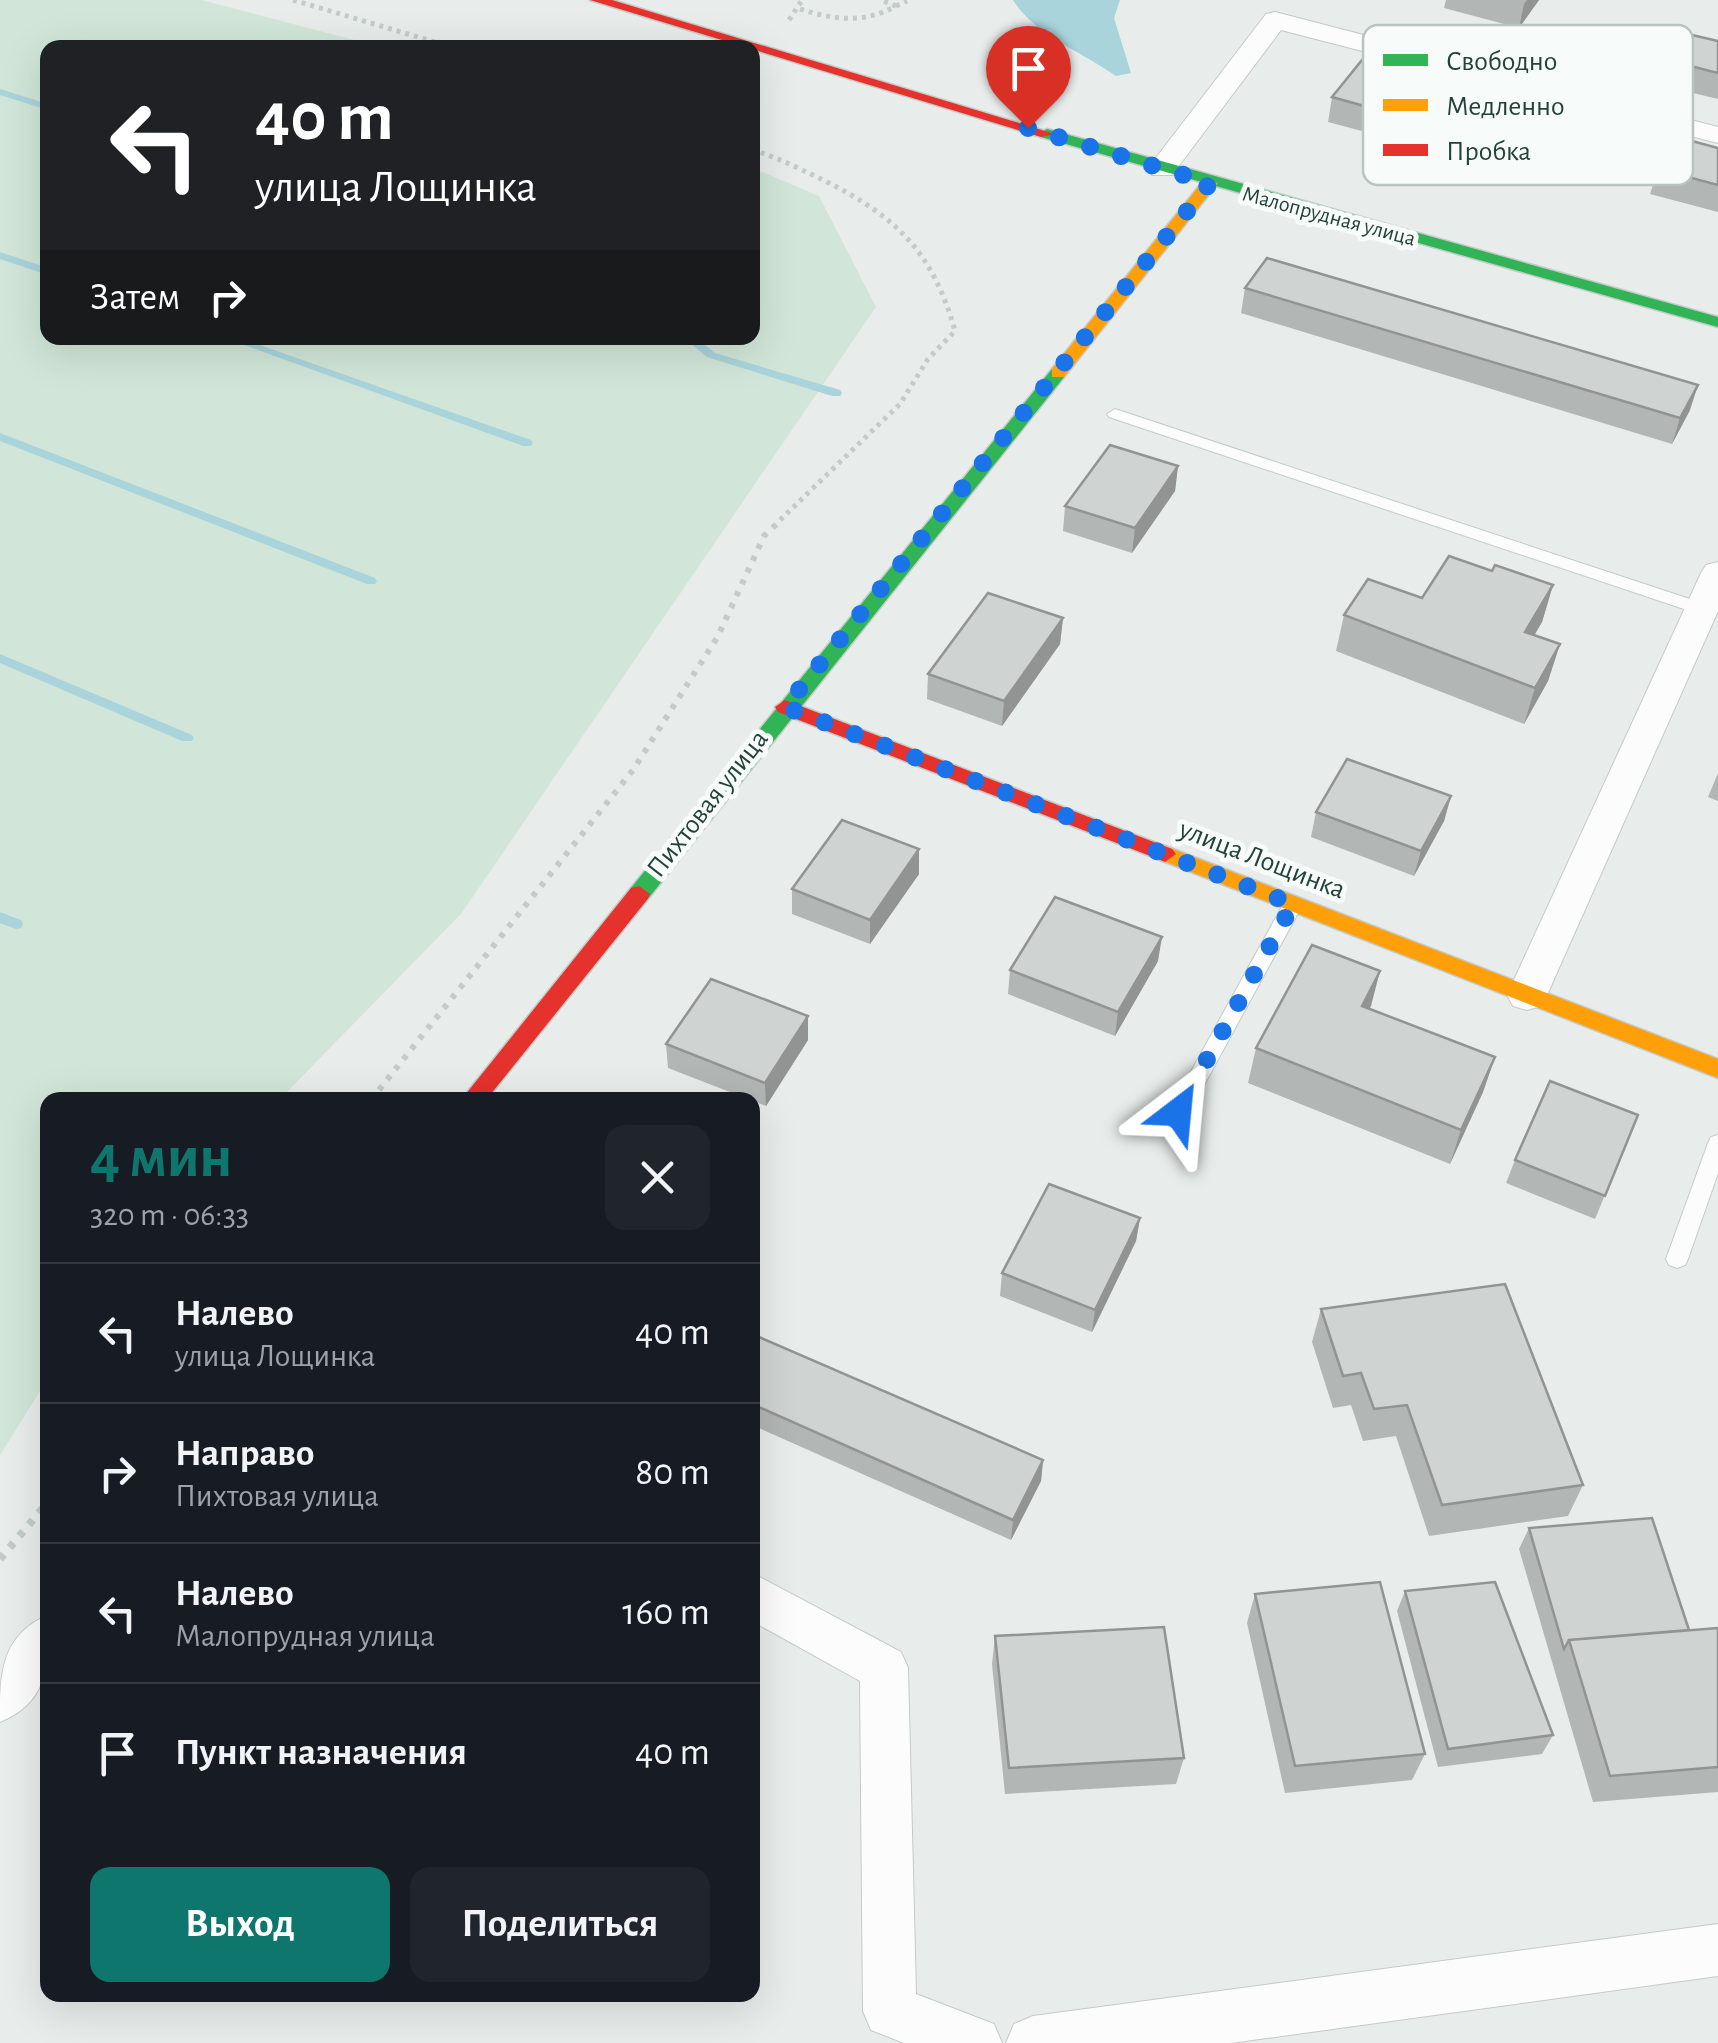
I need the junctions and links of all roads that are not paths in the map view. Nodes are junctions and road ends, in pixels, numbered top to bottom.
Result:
1 (597, 0) edge
2 (731, 40) edge
3 (1363, 43) edge
4 (760, 49) edge
5 (1693, 129) edge
6 (1718, 135) edge
7 (1162, 169) junction
8 (1210, 183) junction
9 (1718, 322) edge
10 (1116, 414) dead end
11 (1718, 573) edge
12 (1702, 609) junction
13 (785, 707) junction
14 (1293, 904) junction
15 (1527, 995) junction
16 (1718, 1069) edge
17 (480, 1092) edge
18 (1178, 1112) dead end
19 (1718, 1143) edge
20 (1677, 1260) dead end
21 (760, 1599) edge
22 (40, 1648) edge
23 (0, 1698) edge
24 (1718, 1950) edge
25 (975, 2043) edge
26 (1033, 2043) edge

1 - 2 street, Малопрудная улица
3 - 7 street
4 - 7 street, Малопрудная улица
5 - 6 street
7 - 8 street, Малопрудная улица
8 - 9 street, Малопрудная улица
8 - 13 street, Пихтовая улица
10 - 12 lane
11 - 12 street
12 - 15 street
13 - 14 street, улица Лощинка
13 - 17 street, Пихтовая улица
14 - 15 street, улица Лощинка
14 - 18 lane
15 - 16 street, улица Лощинка
19 - 20 lane
21 - 25 street
22 - 23 street
24 - 26 street

